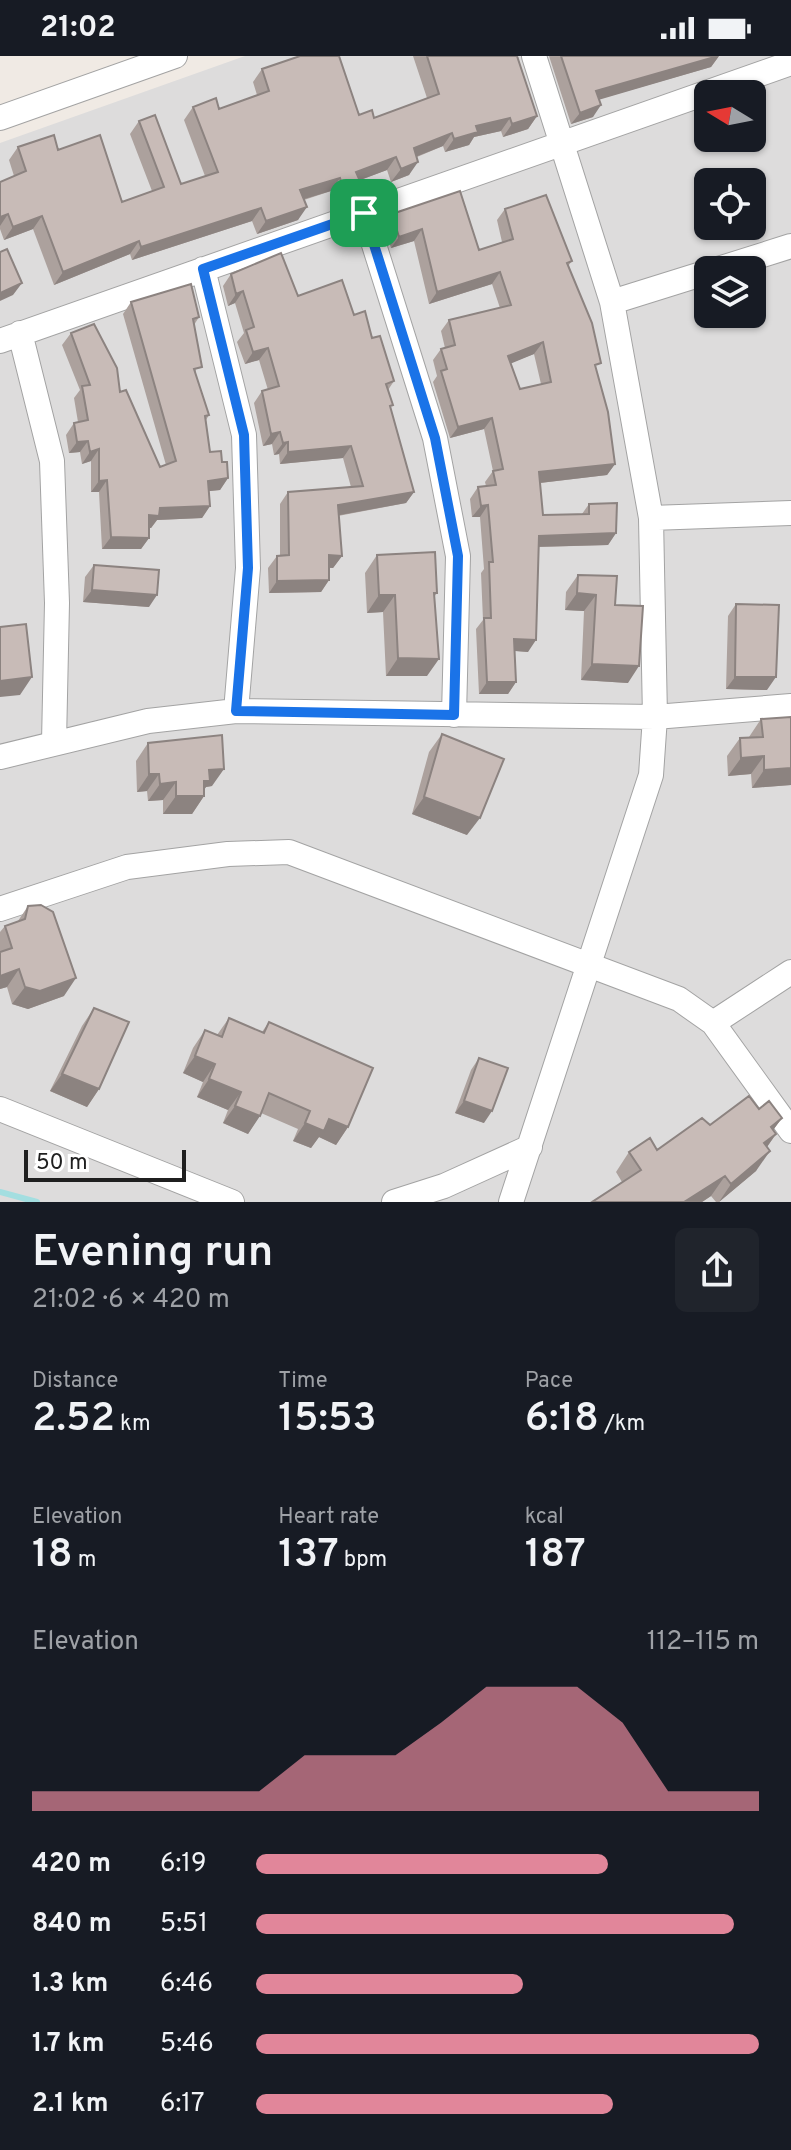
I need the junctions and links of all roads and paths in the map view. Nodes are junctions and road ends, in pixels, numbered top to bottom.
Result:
1 (175, 56) edge
2 (534, 56) edge
3 (791, 63) edge
4 (0, 118) edge
5 (560, 143) junction
6 (364, 213) junction
7 (791, 246) edge
8 (759, 256) edge
9 (203, 269) junction
10 (694, 276) edge
11 (612, 302) junction
12 (10, 337) edge
13 (791, 513) edge
14 (651, 518) junction
15 (791, 706) edge
16 (236, 711) junction
17 (454, 715) junction
18 (655, 717) junction
19 (54, 742) junction
20 (0, 757) edge
21 (0, 909) edge
22 (589, 964) junction
23 (791, 972) edge
24 (713, 1023) junction
25 (0, 1109) edge
26 (791, 1131) edge
27 (530, 1147) junction
28 (232, 1202) edge
29 (394, 1202) edge
30 (511, 1202) edge

1 - 4 street
2 - 5 street
3 - 5 street
5 - 6 street
5 - 11 street
6 - 9 street
6 - 17 street
7 - 8 street
9 - 12 street
9 - 16 street
10 - 11 street
11 - 14 street
12 - 19 street
13 - 14 street
14 - 18 street
15 - 18 street
16 - 17 street
16 - 19 street
17 - 18 street
18 - 22 street
19 - 20 street
21 - 22 street
22 - 24 street
22 - 27 street
23 - 24 street
24 - 26 street
25 - 28 street
27 - 29 street
27 - 30 street

